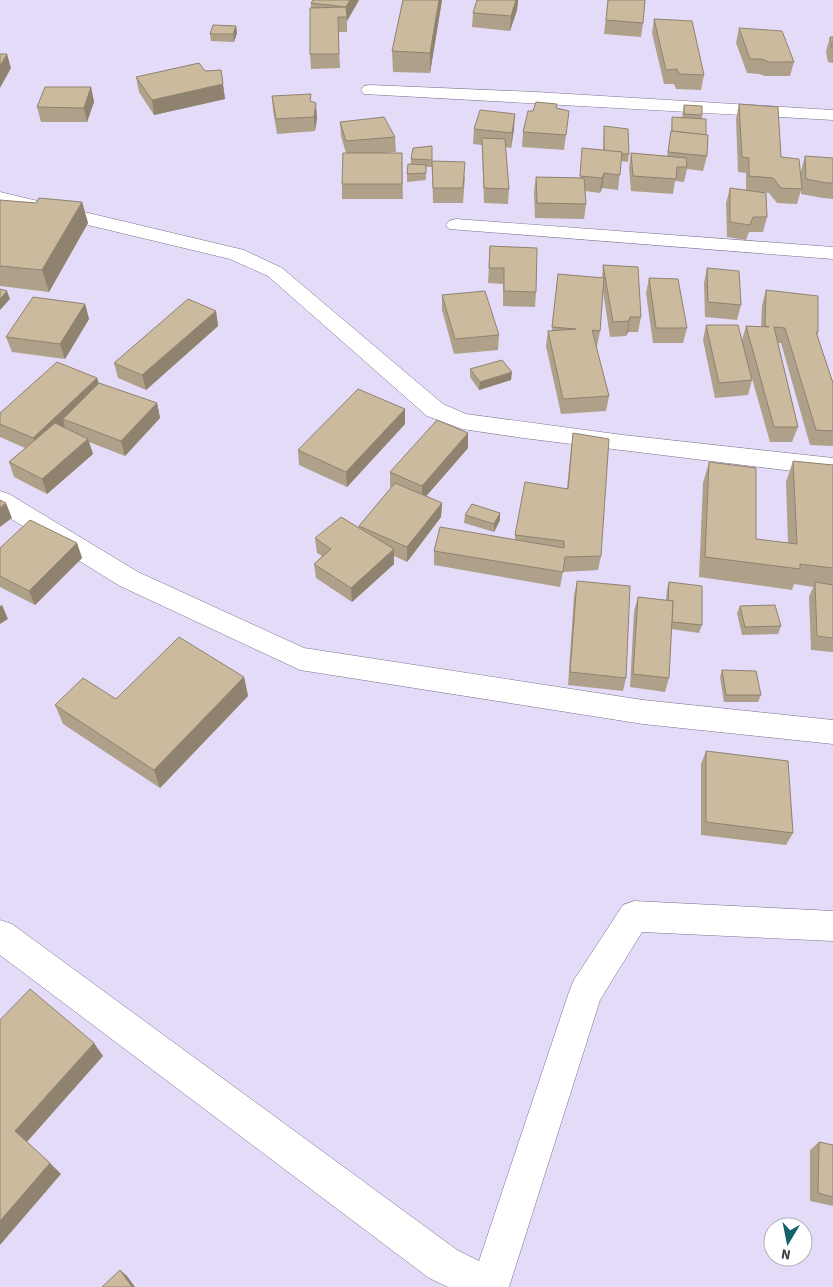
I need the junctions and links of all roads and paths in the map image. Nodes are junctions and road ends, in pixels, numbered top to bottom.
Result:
1 (370, 90) dead end
2 (833, 115) edge
3 (0, 198) edge
4 (456, 225) dead end
5 (833, 253) edge
6 (833, 466) edge
7 (0, 500) edge
8 (833, 732) edge
9 (833, 926) edge
10 (0, 935) edge
11 (490, 1287) edge

1 - 2 street
3 - 6 street
4 - 5 street
7 - 8 street
9 - 11 street
10 - 11 street

